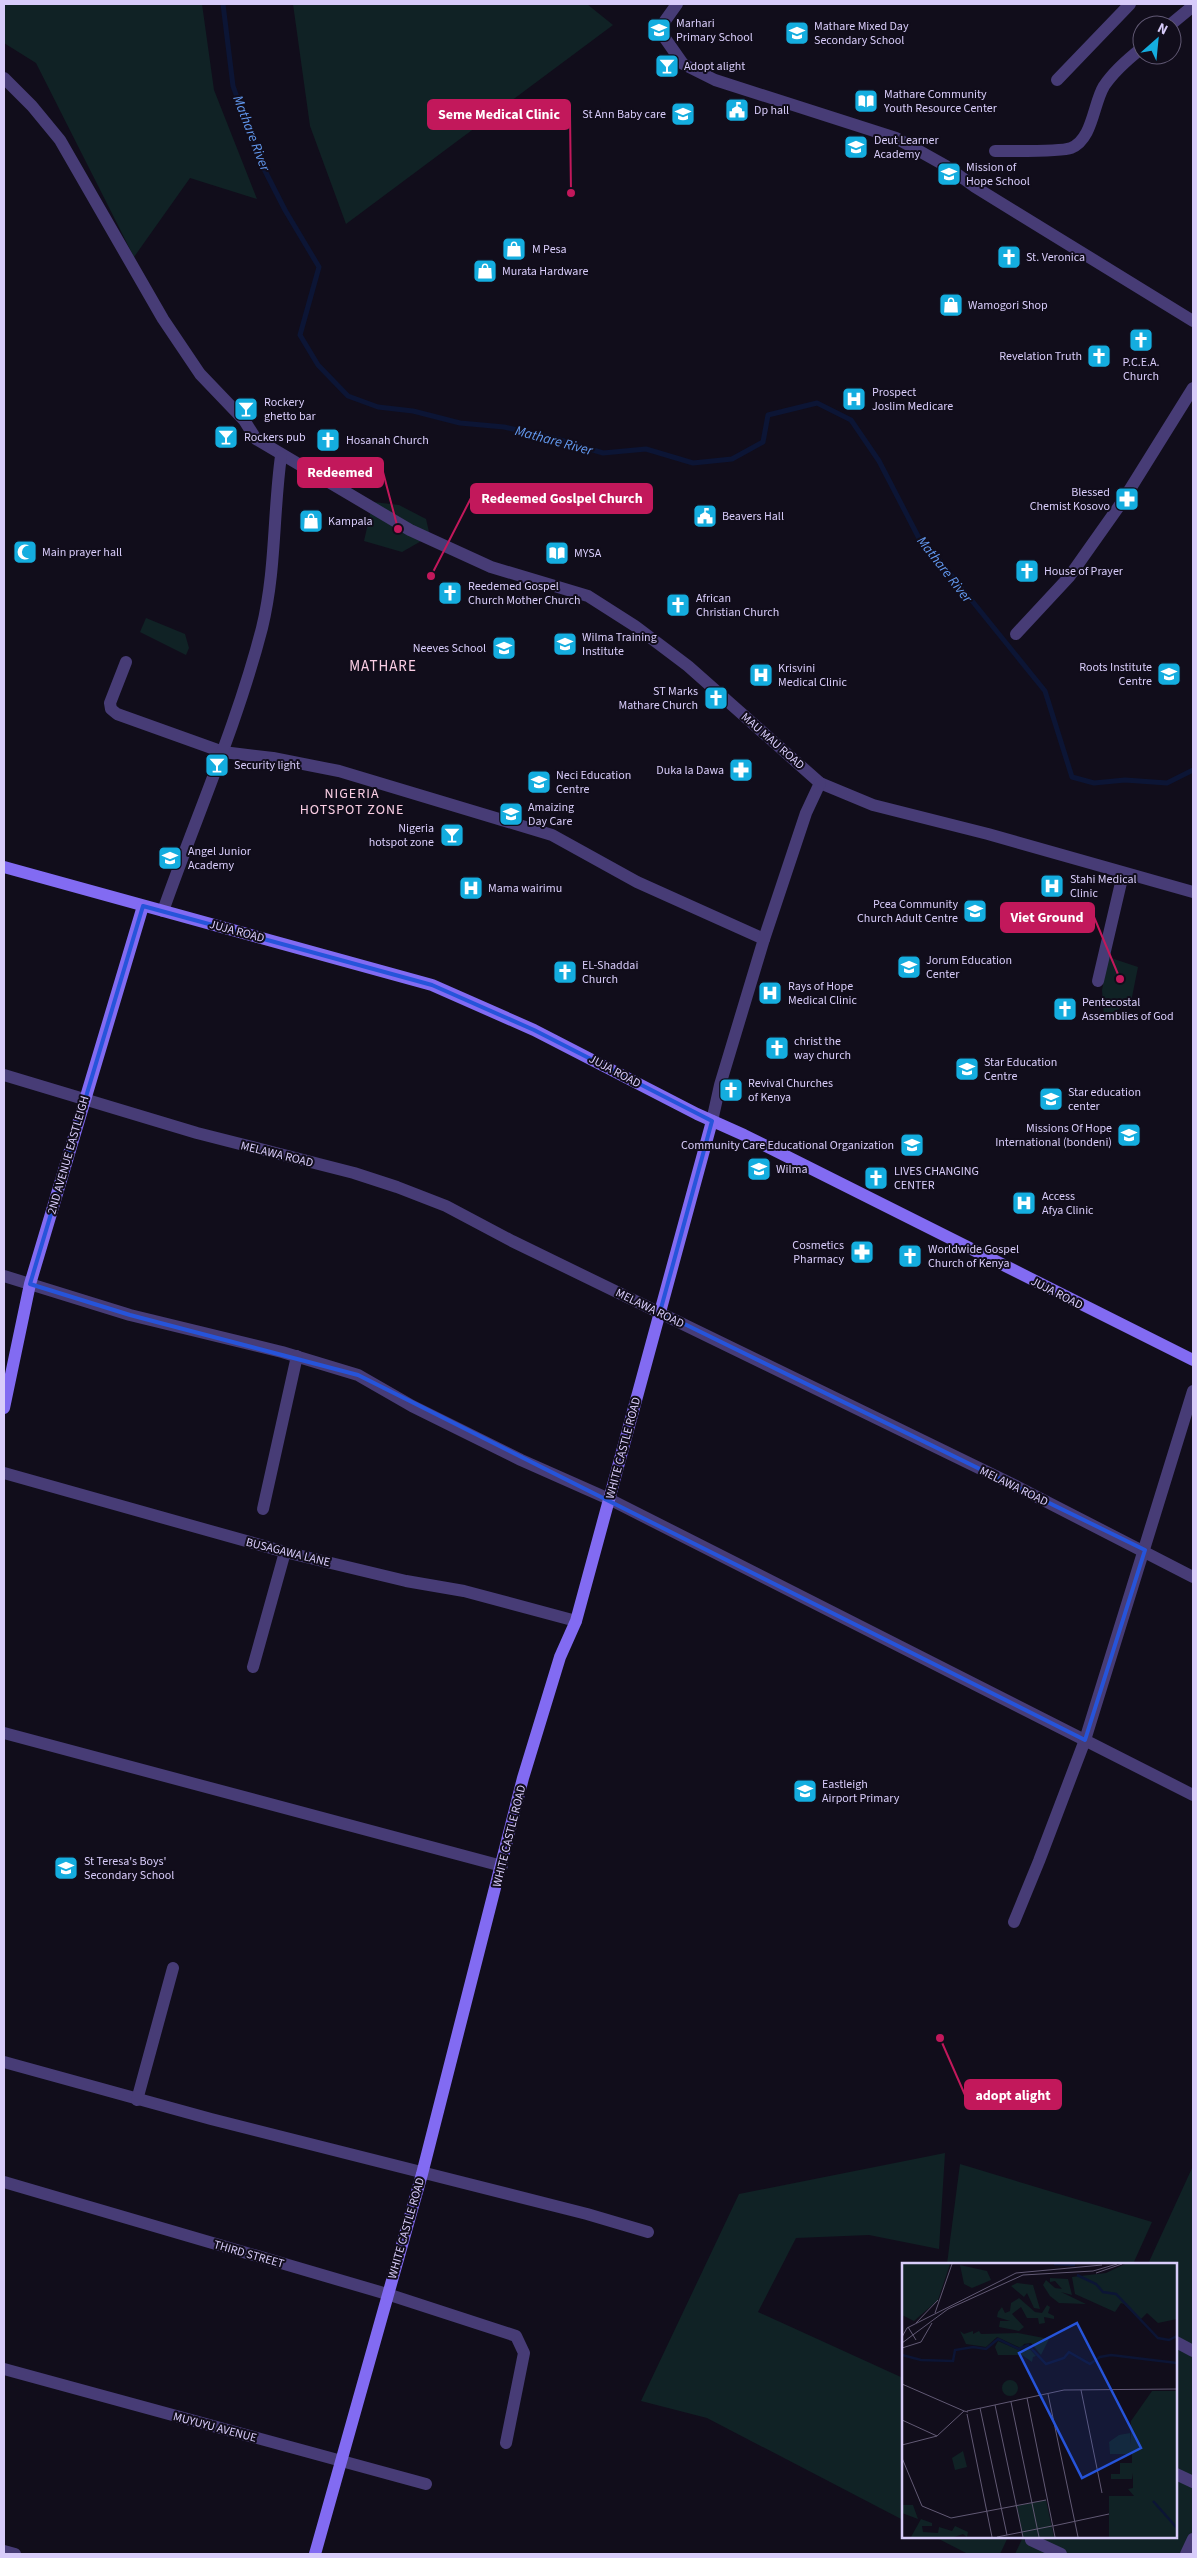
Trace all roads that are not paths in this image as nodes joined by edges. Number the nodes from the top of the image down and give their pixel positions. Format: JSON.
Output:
{"nodes":[{"id":1,"x":677,"y":4,"type":"edge"},
{"id":2,"x":1130,"y":4,"type":"edge"},
{"id":3,"x":1193,"y":6,"type":"edge"},
{"id":4,"x":1182,"y":15,"type":"edge"},
{"id":5,"x":1132,"y":57,"type":"edge"},
{"id":6,"x":4,"y":78,"type":"edge"},
{"id":7,"x":1058,"y":80,"type":"dead end"},
{"id":8,"x":995,"y":151,"type":"dead end"},
{"id":9,"x":1193,"y":321,"type":"edge"},
{"id":10,"x":1193,"y":388,"type":"edge"},
{"id":11,"x":281,"y":456,"type":"junction"},
{"id":12,"x":1016,"y":634,"type":"dead end"},
{"id":13,"x":126,"y":662,"type":"dead end"},
{"id":14,"x":223,"y":752,"type":"junction"},
{"id":15,"x":820,"y":783,"type":"junction"},
{"id":16,"x":4,"y":867,"type":"edge"},
{"id":17,"x":1123,"y":874,"type":"junction"},
{"id":18,"x":1193,"y":892,"type":"edge"},
{"id":19,"x":143,"y":906,"type":"junction"},
{"id":20,"x":163,"y":911,"type":"junction"},
{"id":21,"x":764,"y":939,"type":"junction"},
{"id":22,"x":1098,"y":981,"type":"dead end"},
{"id":23,"x":4,"y":1075,"type":"edge"},
{"id":24,"x":84,"y":1099,"type":"junction"},
{"id":25,"x":712,"y":1122,"type":"junction"},
{"id":26,"x":4,"y":1276,"type":"edge"},
{"id":27,"x":30,"y":1284,"type":"junction"},
{"id":28,"x":660,"y":1312,"type":"junction"},
{"id":29,"x":297,"y":1356,"type":"junction"},
{"id":30,"x":1193,"y":1360,"type":"edge"},
{"id":31,"x":1193,"y":1391,"type":"edge"},
{"id":32,"x":4,"y":1408,"type":"edge"},
{"id":33,"x":4,"y":1472,"type":"edge"},
{"id":34,"x":609,"y":1499,"type":"junction"},
{"id":35,"x":263,"y":1509,"type":"dead end"},
{"id":36,"x":1145,"y":1550,"type":"junction"},
{"id":37,"x":285,"y":1552,"type":"junction"},
{"id":38,"x":1193,"y":1577,"type":"edge"},
{"id":39,"x":576,"y":1621,"type":"junction"},
{"id":40,"x":253,"y":1667,"type":"dead end"},
{"id":41,"x":4,"y":1733,"type":"edge"},
{"id":42,"x":1085,"y":1740,"type":"junction"},
{"id":43,"x":1193,"y":1795,"type":"edge"},
{"id":44,"x":502,"y":1866,"type":"junction"},
{"id":45,"x":1014,"y":1922,"type":"dead end"},
{"id":46,"x":173,"y":1968,"type":"dead end"},
{"id":47,"x":4,"y":2062,"type":"edge"},
{"id":48,"x":137,"y":2100,"type":"junction"},
{"id":49,"x":422,"y":2174,"type":"junction"},
{"id":50,"x":4,"y":2182,"type":"edge"},
{"id":51,"x":648,"y":2232,"type":"dead end"},
{"id":52,"x":387,"y":2294,"type":"junction"},
{"id":53,"x":1177,"y":2343,"type":"edge"},
{"id":54,"x":1193,"y":2352,"type":"edge"},
{"id":55,"x":4,"y":2369,"type":"edge"},
{"id":56,"x":506,"y":2443,"type":"dead end"},
{"id":57,"x":340,"y":2461,"type":"junction"},
{"id":58,"x":1177,"y":2474,"type":"edge"},
{"id":59,"x":1193,"y":2482,"type":"edge"},
{"id":60,"x":426,"y":2484,"type":"dead end"},
{"id":61,"x":1193,"y":2539,"type":"edge"},
{"id":62,"x":1031,"y":2540,"type":"dead end"},
{"id":63,"x":4,"y":2551,"type":"edge"},
{"id":64,"x":15,"y":2554,"type":"edge"},
{"id":65,"x":315,"y":2554,"type":"edge"},
{"id":66,"x":1061,"y":2554,"type":"edge"},
{"id":67,"x":1186,"y":2554,"type":"edge"}],
"edges":[{"from":1,"to":9,"type":"street"},
{"from":2,"to":7,"type":"street"},
{"from":3,"to":4,"type":"street"},
{"from":5,"to":8,"type":"street"},
{"from":6,"to":11,"type":"street","name":"MAU MAU ROAD"},
{"from":10,"to":12,"type":"street"},
{"from":11,"to":14,"type":"street"},
{"from":11,"to":15,"type":"street","name":"MAU MAU ROAD"},
{"from":13,"to":14,"type":"street"},
{"from":14,"to":20,"type":"street"},
{"from":14,"to":21,"type":"street"},
{"from":15,"to":17,"type":"street","name":"MAU MAU ROAD"},
{"from":15,"to":21,"type":"street"},
{"from":16,"to":19,"type":"street","name":"JUJA ROAD"},
{"from":17,"to":18,"type":"street","name":"MAU MAU ROAD"},
{"from":17,"to":22,"type":"street"},
{"from":19,"to":20,"type":"street","name":"JUJA ROAD"},
{"from":19,"to":24,"type":"street","name":"2ND AVENUE EASTLEIGH"},
{"from":20,"to":25,"type":"street","name":"JUJA ROAD"},
{"from":21,"to":25,"type":"street"},
{"from":23,"to":24,"type":"street","name":"MELAWA ROAD"},
{"from":24,"to":27,"type":"street","name":"2ND AVENUE EASTLEIGH"},
{"from":24,"to":28,"type":"street","name":"MELAWA ROAD"},
{"from":25,"to":28,"type":"street","name":"WHITE CASTLE ROAD"},
{"from":25,"to":30,"type":"street","name":"JUJA ROAD"},
{"from":26,"to":27,"type":"street"},
{"from":27,"to":29,"type":"street"},
{"from":27,"to":32,"type":"street","name":"2ND AVENUE EASTLEIGH"},
{"from":28,"to":34,"type":"street","name":"WHITE CASTLE ROAD"},
{"from":28,"to":36,"type":"street","name":"MELAWA ROAD"},
{"from":29,"to":34,"type":"street"},
{"from":29,"to":35,"type":"street"},
{"from":31,"to":36,"type":"street"},
{"from":33,"to":37,"type":"street","name":"BUSAGAWA LANE"},
{"from":34,"to":39,"type":"street","name":"WHITE CASTLE ROAD"},
{"from":34,"to":42,"type":"street"},
{"from":36,"to":38,"type":"street","name":"MELAWA ROAD"},
{"from":36,"to":42,"type":"street"},
{"from":37,"to":39,"type":"street","name":"BUSAGAWA LANE"},
{"from":37,"to":40,"type":"street"},
{"from":39,"to":44,"type":"street","name":"WHITE CASTLE ROAD"},
{"from":41,"to":44,"type":"street"},
{"from":42,"to":43,"type":"street"},
{"from":42,"to":45,"type":"street"},
{"from":44,"to":49,"type":"street","name":"WHITE CASTLE ROAD"},
{"from":46,"to":48,"type":"street"},
{"from":47,"to":48,"type":"street"},
{"from":48,"to":49,"type":"street"},
{"from":49,"to":51,"type":"street"},
{"from":49,"to":52,"type":"street","name":"WHITE CASTLE ROAD"},
{"from":50,"to":52,"type":"street","name":"THIRD STREET"},
{"from":52,"to":56,"type":"street","name":"THIRD STREET"},
{"from":52,"to":57,"type":"street","name":"WHITE CASTLE ROAD"},
{"from":53,"to":54,"type":"street"},
{"from":55,"to":57,"type":"street","name":"MUYUYU AVENUE"},
{"from":57,"to":60,"type":"street","name":"MUYUYU AVENUE"},
{"from":57,"to":65,"type":"street","name":"WHITE CASTLE ROAD"},
{"from":58,"to":59,"type":"street"},
{"from":61,"to":67,"type":"street"},
{"from":62,"to":66,"type":"street"},
{"from":63,"to":64,"type":"street"}]}
